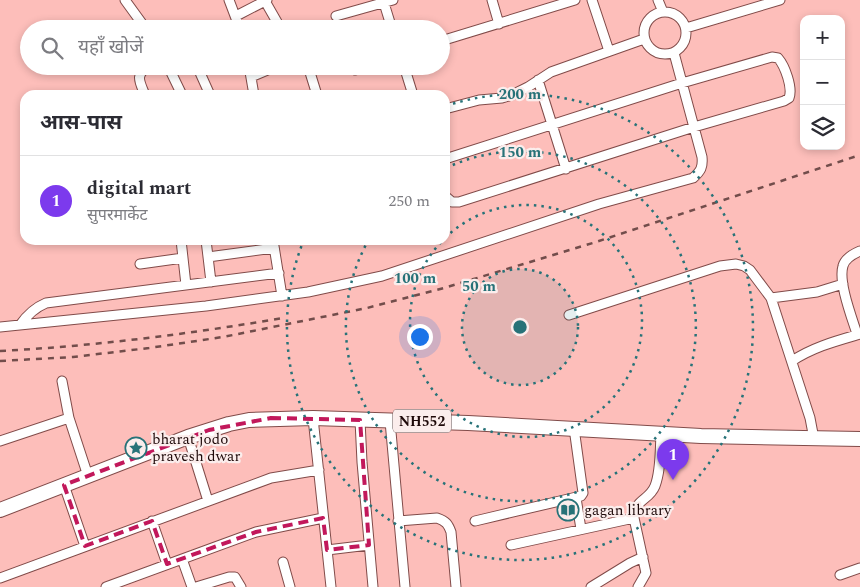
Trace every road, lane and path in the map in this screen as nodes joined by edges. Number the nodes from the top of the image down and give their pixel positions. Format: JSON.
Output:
{"nodes":[{"id":1,"x":125,"y":0,"type":"edge"},
{"id":2,"x":229,"y":0,"type":"edge"},
{"id":3,"x":492,"y":0,"type":"edge"},
{"id":4,"x":576,"y":0,"type":"edge"},
{"id":5,"x":592,"y":0,"type":"edge"},
{"id":6,"x":658,"y":0,"type":"edge"},
{"id":7,"x":780,"y":0,"type":"edge"},
{"id":8,"x":266,"y":1,"type":"edge"},
{"id":9,"x":389,"y":1,"type":"edge"},
{"id":10,"x":663,"y":12,"type":"junction"},
{"id":11,"x":236,"y":16,"type":"junction"},
{"id":12,"x":336,"y":16,"type":"dead end"},
{"id":13,"x":139,"y":20,"type":"edge"},
{"id":14,"x":237,"y":20,"type":"edge"},
{"id":15,"x":276,"y":20,"type":"edge"},
{"id":16,"x":391,"y":20,"type":"edge"},
{"id":17,"x":499,"y":24,"type":"junction"},
{"id":18,"x":686,"y":28,"type":"junction"},
{"id":19,"x":450,"y":38,"type":"edge"},
{"id":20,"x":644,"y":39,"type":"junction"},
{"id":21,"x":608,"y":51,"type":"junction"},
{"id":22,"x":674,"y":53,"type":"junction"},
{"id":23,"x":140,"y":75,"type":"edge"},
{"id":24,"x":172,"y":75,"type":"edge"},
{"id":25,"x":201,"y":75,"type":"edge"},
{"id":26,"x":256,"y":75,"type":"edge"},
{"id":27,"x":311,"y":75,"type":"edge"},
{"id":28,"x":407,"y":75,"type":"edge"},
{"id":29,"x":251,"y":77,"type":"joint"},
{"id":30,"x":538,"y":80,"type":"junction"},
{"id":31,"x":682,"y":83,"type":"junction"},
{"id":32,"x":143,"y":90,"type":"edge"},
{"id":33,"x":180,"y":90,"type":"edge"},
{"id":34,"x":208,"y":90,"type":"edge"},
{"id":35,"x":253,"y":90,"type":"edge"},
{"id":36,"x":315,"y":90,"type":"edge"},
{"id":37,"x":411,"y":90,"type":"edge"},
{"id":38,"x":450,"y":108,"type":"edge"},
{"id":39,"x":552,"y":125,"type":"junction"},
{"id":40,"x":694,"y":127,"type":"junction"},
{"id":41,"x":450,"y":157,"type":"edge"},
{"id":42,"x":566,"y":169,"type":"junction"},
{"id":43,"x":450,"y":200,"type":"edge"},
{"id":44,"x":182,"y":245,"type":"edge"},
{"id":45,"x":207,"y":245,"type":"edge"},
{"id":46,"x":269,"y":245,"type":"edge"},
{"id":47,"x":274,"y":245,"type":"edge"},
{"id":48,"x":860,"y":251,"type":"edge"},
{"id":49,"x":208,"y":257,"type":"junction"},
{"id":50,"x":183,"y":258,"type":"junction"},
{"id":51,"x":140,"y":264,"type":"dead end"},
{"id":52,"x":279,"y":273,"type":"junction"},
{"id":53,"x":211,"y":282,"type":"junction"},
{"id":54,"x":843,"y":284,"type":"junction"},
{"id":55,"x":186,"y":285,"type":"junction"},
{"id":56,"x":282,"y":296,"type":"junction"},
{"id":57,"x":771,"y":298,"type":"junction"},
{"id":58,"x":569,"y":315,"type":"dead end"},
{"id":59,"x":20,"y":325,"type":"junction"},
{"id":60,"x":0,"y":327,"type":"edge"},
{"id":61,"x":858,"y":334,"type":"edge"},
{"id":62,"x":792,"y":361,"type":"junction"},
{"id":63,"x":62,"y":381,"type":"dead end"},
{"id":64,"x":69,"y":418,"type":"junction"},
{"id":65,"x":313,"y":418,"type":"junction"},
{"id":66,"x":360,"y":420,"type":"junction"},
{"id":67,"x":390,"y":421,"type":"junction"},
{"id":68,"x":574,"y":428,"type":"junction"},
{"id":69,"x":661,"y":434,"type":"junction"},
{"id":70,"x":188,"y":438,"type":"junction"},
{"id":71,"x":814,"y":439,"type":"junction"},
{"id":72,"x":860,"y":439,"type":"edge"},
{"id":73,"x":0,"y":440,"type":"edge"},
{"id":74,"x":319,"y":470,"type":"junction"},
{"id":75,"x":88,"y":476,"type":"junction"},
{"id":76,"x":64,"y":485,"type":"junction"},
{"id":77,"x":576,"y":498,"type":"junction"},
{"id":78,"x":208,"y":501,"type":"junction"},
{"id":79,"x":0,"y":510,"type":"edge"},
{"id":80,"x":323,"y":518,"type":"junction"},
{"id":81,"x":634,"y":518,"type":"junction"},
{"id":82,"x":398,"y":521,"type":"junction"},
{"id":83,"x":475,"y":521,"type":"dead end"},
{"id":84,"x":152,"y":522,"type":"junction"},
{"id":85,"x":581,"y":529,"type":"junction"},
{"id":86,"x":369,"y":545,"type":"junction"},
{"id":87,"x":511,"y":545,"type":"dead end"},
{"id":88,"x":85,"y":546,"type":"junction"},
{"id":89,"x":327,"y":550,"type":"junction"},
{"id":90,"x":643,"y":557,"type":"junction"},
{"id":91,"x":182,"y":559,"type":"junction"},
{"id":92,"x":282,"y":562,"type":"dead end"},
{"id":93,"x":167,"y":564,"type":"junction"},
{"id":94,"x":860,"y":568,"type":"edge"},
{"id":95,"x":840,"y":575,"type":"dead end"},
{"id":96,"x":0,"y":578,"type":"edge"},
{"id":97,"x":106,"y":587,"type":"edge"},
{"id":98,"x":192,"y":587,"type":"edge"},
{"id":99,"x":196,"y":587,"type":"edge"},
{"id":100,"x":241,"y":587,"type":"edge"},
{"id":101,"x":290,"y":587,"type":"edge"},
{"id":102,"x":332,"y":587,"type":"edge"},
{"id":103,"x":373,"y":587,"type":"edge"},
{"id":104,"x":406,"y":587,"type":"edge"},
{"id":105,"x":456,"y":587,"type":"edge"},
{"id":106,"x":591,"y":587,"type":"edge"},
{"id":107,"x":638,"y":587,"type":"edge"}],
"edges":[{"from":1,"to":13,"type":"street"},
{"from":2,"to":11,"type":"street"},
{"from":3,"to":17,"type":"street"},
{"from":4,"to":17,"type":"street"},
{"from":5,"to":21,"type":"street"},
{"from":6,"to":10,"type":"street"},
{"from":7,"to":18,"type":"street"},
{"from":8,"to":11,"type":"street"},
{"from":8,"to":15,"type":"street"},
{"from":9,"to":12,"type":"street"},
{"from":9,"to":16,"type":"street"},
{"from":10,"to":18,"type":"street"},
{"from":10,"to":20,"type":"street"},
{"from":11,"to":14,"type":"street"},
{"from":17,"to":19,"type":"street"},
{"from":18,"to":22,"type":"street"},
{"from":20,"to":21,"type":"street"},
{"from":20,"to":22,"type":"street"},
{"from":21,"to":30,"type":"street"},
{"from":22,"to":31,"type":"street"},
{"from":23,"to":32,"type":"street"},
{"from":24,"to":33,"type":"street"},
{"from":25,"to":34,"type":"street"},
{"from":26,"to":29,"type":"street"},
{"from":27,"to":36,"type":"street"},
{"from":28,"to":37,"type":"street"},
{"from":29,"to":35,"type":"street"},
{"from":30,"to":38,"type":"street"},
{"from":30,"to":39,"type":"street"},
{"from":31,"to":39,"type":"street"},
{"from":31,"to":40,"type":"street"},
{"from":31,"to":40,"type":"street"},
{"from":39,"to":41,"type":"street"},
{"from":39,"to":42,"type":"street"},
{"from":40,"to":42,"type":"street"},
{"from":40,"to":56,"type":"street"},
{"from":42,"to":43,"type":"street"},
{"from":44,"to":50,"type":"street"},
{"from":45,"to":49,"type":"street"},
{"from":46,"to":49,"type":"street"},
{"from":47,"to":52,"type":"street"},
{"from":48,"to":54,"type":"street"},
{"from":49,"to":53,"type":"street"},
{"from":50,"to":51,"type":"street"},
{"from":50,"to":55,"type":"street"},
{"from":52,"to":53,"type":"street"},
{"from":52,"to":56,"type":"street"},
{"from":53,"to":55,"type":"street"},
{"from":54,"to":57,"type":"street"},
{"from":54,"to":61,"type":"street"},
{"from":55,"to":59,"type":"street"},
{"from":56,"to":59,"type":"street"},
{"from":57,"to":58,"type":"street"},
{"from":57,"to":62,"type":"street"},
{"from":59,"to":60,"type":"street"},
{"from":61,"to":62,"type":"street"},
{"from":62,"to":71,"type":"street"},
{"from":63,"to":64,"type":"street"},
{"from":64,"to":73,"type":"street"},
{"from":64,"to":75,"type":"street"},
{"from":65,"to":66,"type":"highway","number":"NH552"},
{"from":65,"to":70,"type":"highway","number":"NH552"},
{"from":65,"to":74,"type":"street"},
{"from":66,"to":67,"type":"highway","number":"NH552"},
{"from":66,"to":86,"type":"street"},
{"from":67,"to":68,"type":"highway","number":"NH552"},
{"from":67,"to":82,"type":"street"},
{"from":68,"to":69,"type":"highway","number":"NH552"},
{"from":68,"to":77,"type":"street"},
{"from":69,"to":71,"type":"highway","number":"NH552"},
{"from":69,"to":81,"type":"street"},
{"from":70,"to":75,"type":"highway","number":"NH552"},
{"from":70,"to":78,"type":"street"},
{"from":71,"to":72,"type":"highway","number":"NH552"},
{"from":74,"to":78,"type":"street"},
{"from":74,"to":80,"type":"street"},
{"from":75,"to":76,"type":"highway","number":"NH552"},
{"from":76,"to":79,"type":"highway","number":"NH552"},
{"from":76,"to":88,"type":"street"},
{"from":77,"to":83,"type":"street"},
{"from":77,"to":85,"type":"street"},
{"from":78,"to":84,"type":"street"},
{"from":80,"to":89,"type":"street"},
{"from":80,"to":91,"type":"street"},
{"from":81,"to":85,"type":"street"},
{"from":81,"to":90,"type":"street"},
{"from":82,"to":104,"type":"street"},
{"from":82,"to":105,"type":"street"},
{"from":84,"to":88,"type":"street"},
{"from":84,"to":93,"type":"street"},
{"from":85,"to":87,"type":"street"},
{"from":86,"to":89,"type":"street"},
{"from":86,"to":103,"type":"street"},
{"from":88,"to":96,"type":"street"},
{"from":89,"to":102,"type":"street"},
{"from":90,"to":106,"type":"street"},
{"from":90,"to":107,"type":"street"},
{"from":91,"to":93,"type":"street"},
{"from":91,"to":98,"type":"street"},
{"from":92,"to":101,"type":"street"},
{"from":93,"to":97,"type":"street"},
{"from":94,"to":95,"type":"street"},
{"from":99,"to":100,"type":"street"}]}
